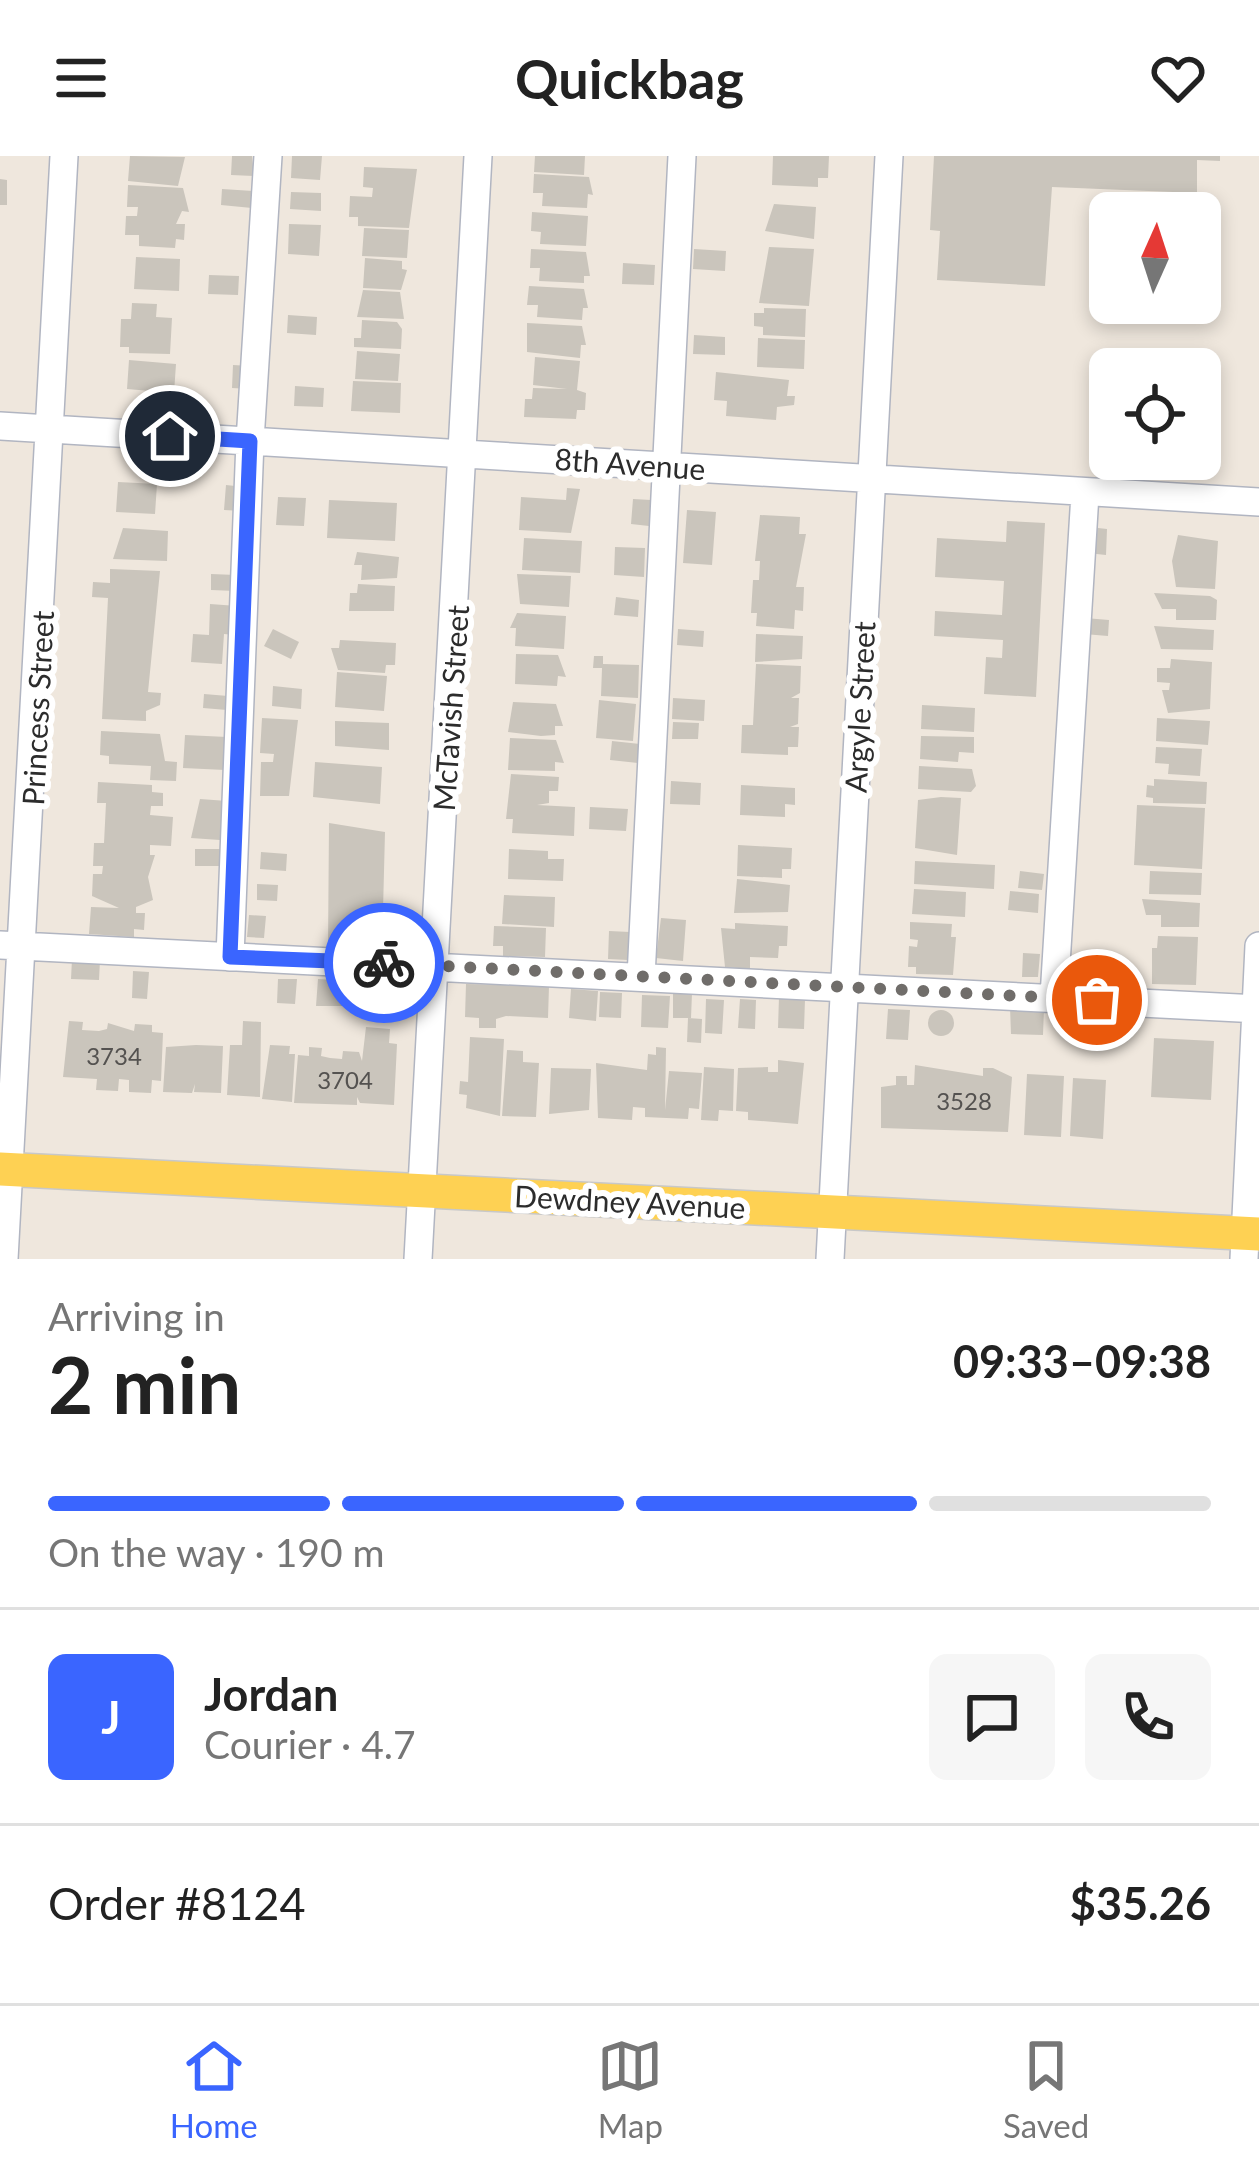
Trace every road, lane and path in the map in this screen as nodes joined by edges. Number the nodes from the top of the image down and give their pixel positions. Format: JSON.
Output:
{"nodes":[{"id":1,"x":64,"y":156,"type":"edge"},
{"id":2,"x":268,"y":156,"type":"edge"},
{"id":3,"x":478,"y":156,"type":"edge"},
{"id":4,"x":682,"y":156,"type":"edge"},
{"id":5,"x":889,"y":156,"type":"edge"},
{"id":6,"x":0,"y":426,"type":"edge"},
{"id":7,"x":50,"y":429,"type":"junction"},
{"id":8,"x":250,"y":441,"type":"junction"},
{"id":9,"x":466,"y":453,"type":"junction"},
{"id":10,"x":669,"y":466,"type":"junction"},
{"id":11,"x":872,"y":478,"type":"junction"},
{"id":12,"x":1084,"y":494,"type":"junction"},
{"id":13,"x":1259,"y":502,"type":"edge"},
{"id":14,"x":13,"y":946,"type":"edge"},
{"id":15,"x":1259,"y":946,"type":"edge"},
{"id":16,"x":230,"y":957,"type":"junction"},
{"id":17,"x":434,"y":965,"type":"junction"},
{"id":18,"x":641,"y":977,"type":"junction"},
{"id":19,"x":843,"y":989,"type":"junction"},
{"id":20,"x":1054,"y":998,"type":"junction"},
{"id":21,"x":1257,"y":1009,"type":"edge"},
{"id":22,"x":4,"y":1169,"type":"edge"},
{"id":23,"x":420,"y":1190,"type":"junction"},
{"id":24,"x":833,"y":1212,"type":"junction"},
{"id":25,"x":1249,"y":1242,"type":"edge"},
{"id":26,"x":4,"y":1259,"type":"edge"},
{"id":27,"x":418,"y":1259,"type":"edge"},
{"id":28,"x":830,"y":1259,"type":"edge"}],
"edges":[{"from":1,"to":7,"type":"street","name":"Princess Street"},
{"from":2,"to":8,"type":"street"},
{"from":3,"to":9,"type":"street","name":"McTavish Street"},
{"from":4,"to":10,"type":"street"},
{"from":5,"to":11,"type":"street","name":"Argyle Street"},
{"from":6,"to":7,"type":"street","name":"8th Avenue"},
{"from":7,"to":8,"type":"street","name":"8th Avenue"},
{"from":7,"to":14,"type":"street","name":"Princess Street"},
{"from":8,"to":9,"type":"street","name":"8th Avenue"},
{"from":8,"to":16,"type":"street"},
{"from":9,"to":10,"type":"street","name":"8th Avenue"},
{"from":9,"to":17,"type":"street","name":"McTavish Street"},
{"from":10,"to":11,"type":"street","name":"8th Avenue"},
{"from":10,"to":18,"type":"street"},
{"from":11,"to":12,"type":"street","name":"8th Avenue"},
{"from":11,"to":19,"type":"street","name":"Argyle Street"},
{"from":12,"to":13,"type":"street","name":"8th Avenue"},
{"from":12,"to":20,"type":"street"},
{"from":14,"to":16,"type":"street"},
{"from":14,"to":22,"type":"street","name":"Princess Street"},
{"from":15,"to":21,"type":"street"},
{"from":16,"to":17,"type":"street"},
{"from":17,"to":18,"type":"street"},
{"from":17,"to":23,"type":"street","name":"McTavish Street"},
{"from":18,"to":19,"type":"street"},
{"from":19,"to":20,"type":"street"},
{"from":19,"to":24,"type":"street","name":"Argyle Street"},
{"from":20,"to":21,"type":"street"},
{"from":21,"to":25,"type":"street"},
{"from":22,"to":23,"type":"main road","name":"Dewdney Avenue"},
{"from":22,"to":26,"type":"street","name":"Princess Street"},
{"from":23,"to":24,"type":"main road","name":"Dewdney Avenue"},
{"from":23,"to":27,"type":"street","name":"McTavish Street"},
{"from":24,"to":25,"type":"main road","name":"Dewdney Avenue"},
{"from":24,"to":28,"type":"street","name":"Argyle Street"}]}
